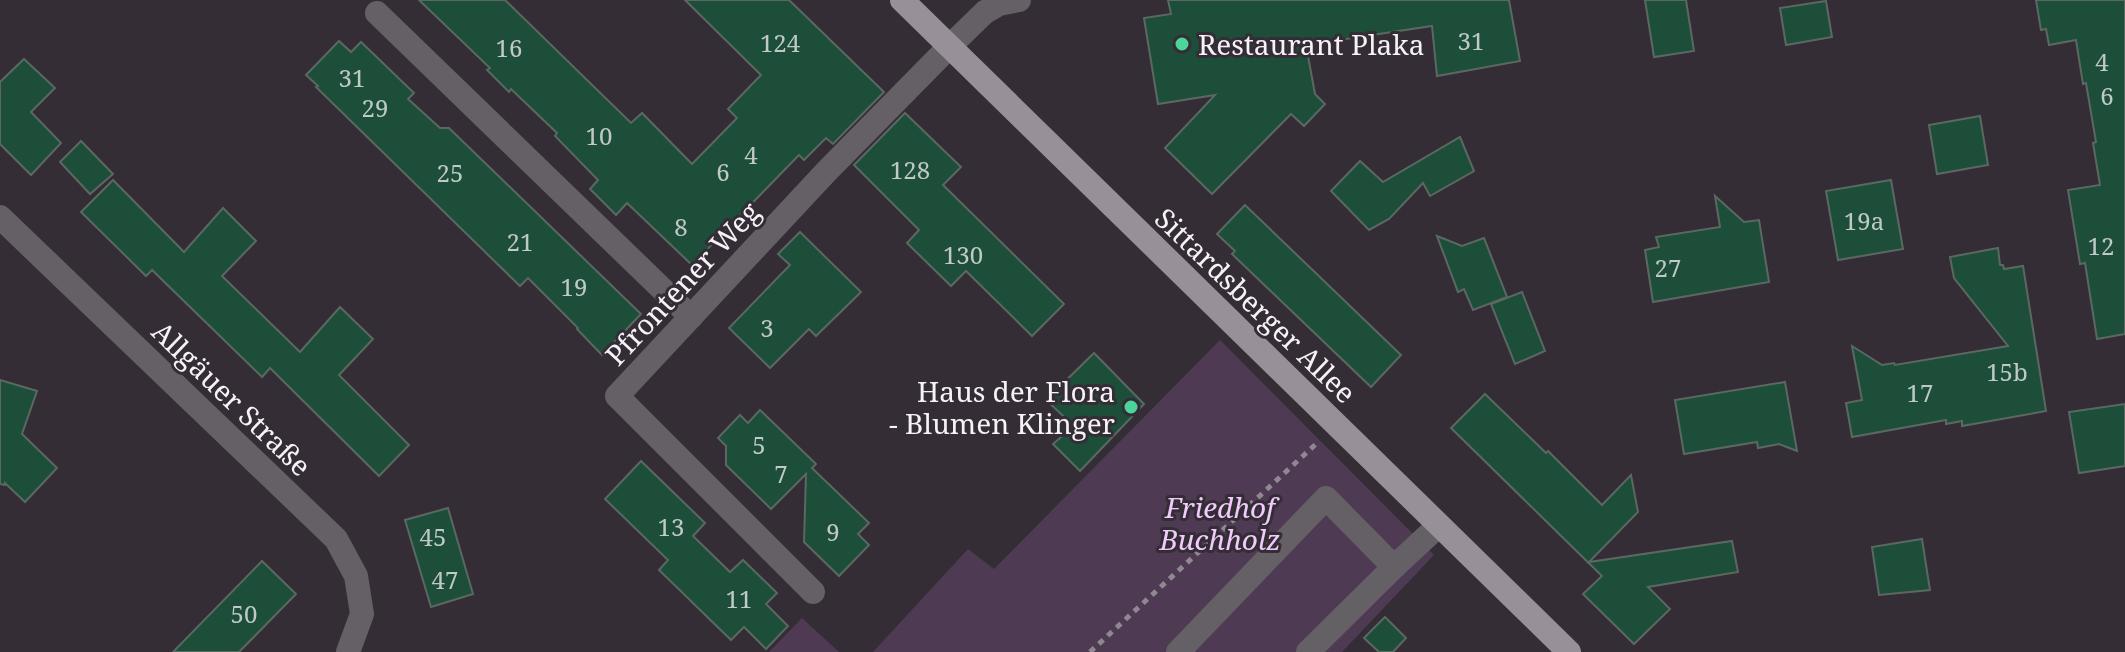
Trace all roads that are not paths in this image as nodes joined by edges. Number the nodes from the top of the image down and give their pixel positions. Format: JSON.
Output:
{"nodes":[{"id":1,"x":902,"y":0,"type":"edge"},
{"id":2,"x":1019,"y":0,"type":"edge"},
{"id":3,"x":377,"y":13,"type":"dead end"},
{"id":4,"x":950,"y":46,"type":"junction"},
{"id":5,"x":0,"y":217,"type":"edge"},
{"id":6,"x":691,"y":317,"type":"junction"},
{"id":7,"x":1438,"y":526,"type":"junction"},
{"id":8,"x":1394,"y":567,"type":"junction"},
{"id":9,"x":813,"y":592,"type":"dead end"},
{"id":10,"x":348,"y":652,"type":"edge"},
{"id":11,"x":1178,"y":652,"type":"edge"},
{"id":12,"x":1308,"y":652,"type":"edge"},
{"id":13,"x":1569,"y":652,"type":"edge"}],
"edges":[{"from":1,"to":4,"type":"main road","name":"Sittardsberger Allee"},
{"from":2,"to":4,"type":"street","name":"Pfrontener Weg"},
{"from":3,"to":6,"type":"street"},
{"from":4,"to":6,"type":"street","name":"Pfrontener Weg"},
{"from":4,"to":7,"type":"main road","name":"Sittardsberger Allee"},
{"from":5,"to":10,"type":"street","name":"Allgäuer Straße"},
{"from":6,"to":9,"type":"street","name":"Pfrontener Weg"},
{"from":7,"to":8,"type":"street"},
{"from":7,"to":13,"type":"main road","name":"Sittardsberger Allee"},
{"from":8,"to":11,"type":"street"},
{"from":8,"to":12,"type":"street"}]}
